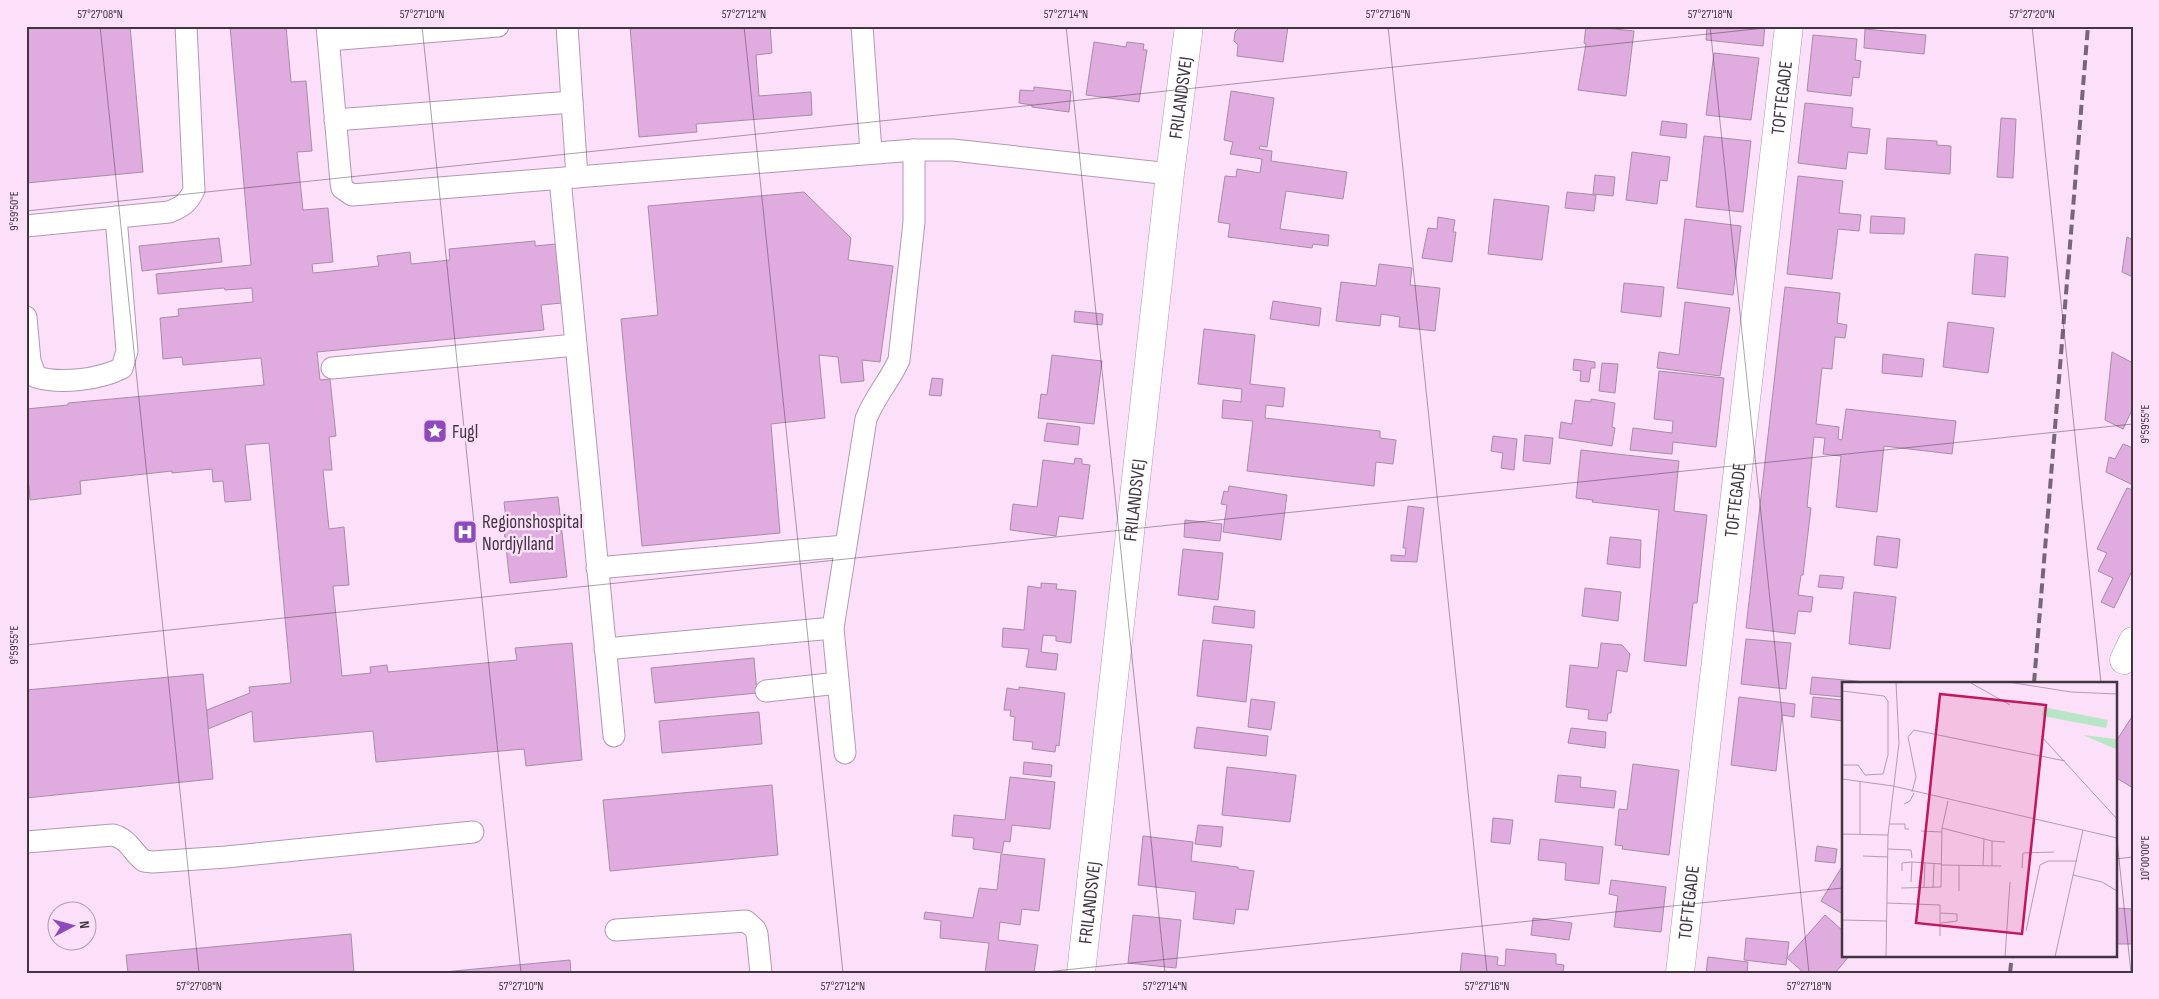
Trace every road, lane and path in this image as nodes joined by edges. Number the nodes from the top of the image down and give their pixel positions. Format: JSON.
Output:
{"nodes":[{"id":1,"x":186,"y":26,"type":"edge"},
{"id":2,"x":498,"y":26,"type":"edge"},
{"id":3,"x":567,"y":26,"type":"edge"},
{"id":4,"x":862,"y":26,"type":"edge"},
{"id":5,"x":1190,"y":26,"type":"edge"},
{"id":6,"x":1789,"y":26,"type":"edge"},
{"id":7,"x":424,"y":29,"type":"edge"},
{"id":8,"x":328,"y":33,"type":"edge"},
{"id":9,"x":572,"y":102,"type":"junction"},
{"id":10,"x":335,"y":120,"type":"junction"},
{"id":11,"x":914,"y":150,"type":"junction"},
{"id":12,"x":871,"y":152,"type":"junction"},
{"id":13,"x":1170,"y":174,"type":"junction"},
{"id":14,"x":568,"y":178,"type":"junction"},
{"id":15,"x":116,"y":217,"type":"junction"},
{"id":16,"x":26,"y":226,"type":"edge"},
{"id":17,"x":26,"y":317,"type":"edge"},
{"id":18,"x":575,"y":345,"type":"junction"},
{"id":19,"x":332,"y":368,"type":"dead end"},
{"id":20,"x":845,"y":546,"type":"junction"},
{"id":21,"x":597,"y":568,"type":"junction"},
{"id":22,"x":833,"y":628,"type":"junction"},
{"id":23,"x":605,"y":649,"type":"junction"},
{"id":24,"x":838,"y":683,"type":"junction"},
{"id":25,"x":766,"y":691,"type":"dead end"},
{"id":26,"x":614,"y":736,"type":"dead end"},
{"id":27,"x":845,"y":753,"type":"dead end"},
{"id":28,"x":473,"y":832,"type":"dead end"},
{"id":29,"x":26,"y":842,"type":"edge"},
{"id":30,"x":616,"y":930,"type":"dead end"},
{"id":31,"x":761,"y":973,"type":"edge"},
{"id":32,"x":1081,"y":973,"type":"edge"},
{"id":33,"x":1680,"y":973,"type":"edge"}],
"edges":[{"from":1,"to":15,"type":"lane"},
{"from":2,"to":7,"type":"lane"},
{"from":3,"to":9,"type":"lane"},
{"from":4,"to":12,"type":"lane"},
{"from":5,"to":13,"type":"street","name":"FRILANDSVEJ"},
{"from":6,"to":33,"type":"street","name":"TOFTEGADE"},
{"from":7,"to":8,"type":"lane"},
{"from":8,"to":10,"type":"lane"},
{"from":9,"to":10,"type":"lane"},
{"from":9,"to":14,"type":"lane"},
{"from":10,"to":14,"type":"lane"},
{"from":11,"to":12,"type":"lane"},
{"from":11,"to":13,"type":"lane"},
{"from":11,"to":20,"type":"lane"},
{"from":12,"to":14,"type":"lane"},
{"from":13,"to":32,"type":"street","name":"FRILANDSVEJ"},
{"from":14,"to":18,"type":"lane"},
{"from":15,"to":16,"type":"lane"},
{"from":15,"to":17,"type":"lane"},
{"from":18,"to":19,"type":"lane"},
{"from":18,"to":21,"type":"lane"},
{"from":20,"to":21,"type":"lane"},
{"from":20,"to":22,"type":"lane"},
{"from":21,"to":23,"type":"lane"},
{"from":22,"to":23,"type":"lane"},
{"from":22,"to":24,"type":"lane"},
{"from":23,"to":26,"type":"lane"},
{"from":24,"to":25,"type":"lane"},
{"from":24,"to":27,"type":"lane"},
{"from":28,"to":29,"type":"lane"},
{"from":30,"to":31,"type":"lane"}]}
